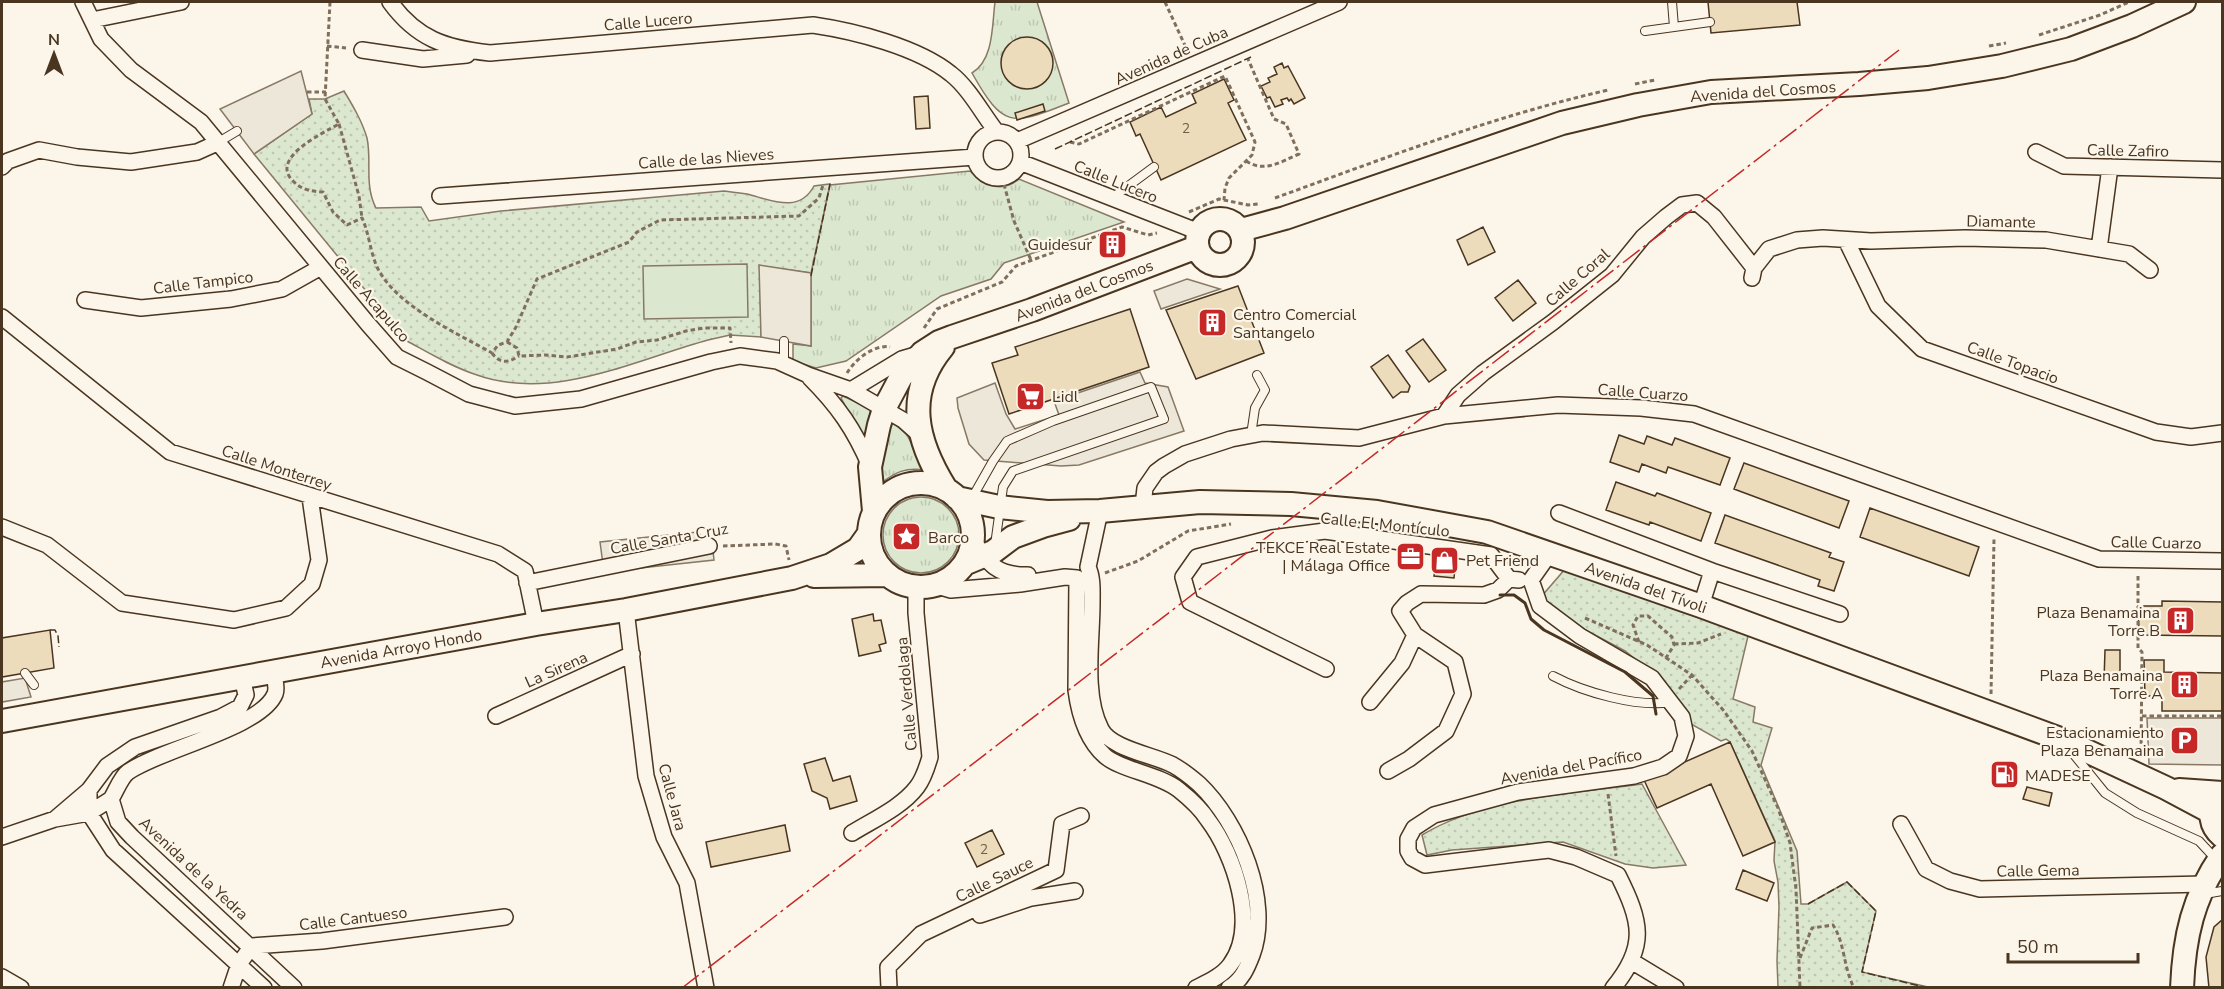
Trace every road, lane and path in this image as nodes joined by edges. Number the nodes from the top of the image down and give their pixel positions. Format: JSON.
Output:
{"nodes":[{"id":1,"x":83,"y":2,"type":"edge"},
{"id":2,"x":181,"y":2,"type":"edge"},
{"id":3,"x":330,"y":2,"type":"edge"},
{"id":4,"x":390,"y":2,"type":"edge"},
{"id":5,"x":1165,"y":2,"type":"edge"},
{"id":6,"x":1339,"y":2,"type":"edge"},
{"id":7,"x":1672,"y":2,"type":"edge"},
{"id":8,"x":2184,"y":2,"type":"edge"},
{"id":9,"x":92,"y":20,"type":"junction"},
{"id":10,"x":1710,"y":22,"type":"dead end"},
{"id":11,"x":1674,"y":27,"type":"junction"},
{"id":12,"x":1645,"y":32,"type":"dead end"},
{"id":13,"x":362,"y":50,"type":"dead end"},
{"id":14,"x":490,"y":52,"type":"junction"},
{"id":15,"x":1248,"y":59,"type":"dead end"},
{"id":16,"x":1193,"y":65,"type":"junction"},
{"id":17,"x":307,"y":92,"type":"dead end"},
{"id":18,"x":326,"y":92,"type":"junction"},
{"id":19,"x":339,"y":124,"type":"junction"},
{"id":20,"x":237,"y":131,"type":"dead end"},
{"id":21,"x":996,"y":131,"type":"junction"},
{"id":22,"x":1017,"y":141,"type":"junction"},
{"id":23,"x":1070,"y":142,"type":"dead end"},
{"id":24,"x":217,"y":143,"type":"junction"},
{"id":25,"x":2036,"y":152,"type":"dead end"},
{"id":26,"x":975,"y":157,"type":"junction"},
{"id":27,"x":1246,"y":161,"type":"junction"},
{"id":28,"x":1020,"y":162,"type":"junction"},
{"id":29,"x":2,"y":167,"type":"edge"},
{"id":30,"x":1154,"y":167,"type":"dead end"},
{"id":31,"x":2110,"y":167,"type":"junction"},
{"id":32,"x":823,"y":168,"type":"junction"},
{"id":33,"x":2223,"y":170,"type":"edge"},
{"id":34,"x":1002,"y":177,"type":"junction"},
{"id":35,"x":440,"y":196,"type":"dead end"},
{"id":36,"x":1110,"y":198,"type":"junction"},
{"id":37,"x":1224,"y":200,"type":"junction"},
{"id":38,"x":1262,"y":203,"type":"dead end"},
{"id":39,"x":362,"y":218,"type":"junction"},
{"id":40,"x":1165,"y":226,"type":"junction"},
{"id":41,"x":1241,"y":230,"type":"junction"},
{"id":42,"x":1198,"y":240,"type":"junction"},
{"id":43,"x":1846,"y":240,"type":"junction"},
{"id":44,"x":2099,"y":249,"type":"junction"},
{"id":45,"x":1031,"y":260,"type":"junction"},
{"id":46,"x":321,"y":267,"type":"junction"},
{"id":47,"x":2150,"y":270,"type":"dead end"},
{"id":48,"x":1753,"y":273,"type":"joint"},
{"id":49,"x":85,"y":300,"type":"dead end"},
{"id":50,"x":2,"y":317,"type":"edge"},
{"id":51,"x":971,"y":332,"type":"junction"},
{"id":52,"x":784,"y":341,"type":"dead end"},
{"id":53,"x":507,"y":342,"type":"junction"},
{"id":54,"x":920,"y":345,"type":"junction"},
{"id":55,"x":893,"y":347,"type":"dead end"},
{"id":56,"x":492,"y":353,"type":"junction"},
{"id":57,"x":519,"y":356,"type":"junction"},
{"id":58,"x":733,"y":357,"type":"junction"},
{"id":59,"x":784,"y":365,"type":"junction"},
{"id":60,"x":808,"y":375,"type":"junction"},
{"id":61,"x":1257,"y":375,"type":"dead end"},
{"id":62,"x":848,"y":382,"type":"junction"},
{"id":63,"x":884,"y":409,"type":"junction"},
{"id":64,"x":1444,"y":417,"type":"junction"},
{"id":65,"x":2223,"y":433,"type":"edge"},
{"id":66,"x":1251,"y":435,"type":"junction"},
{"id":67,"x":921,"y":436,"type":"junction"},
{"id":68,"x":870,"y":467,"type":"junction"},
{"id":69,"x":958,"y":496,"type":"junction"},
{"id":70,"x":310,"y":497,"type":"junction"},
{"id":71,"x":1143,"y":506,"type":"junction"},
{"id":72,"x":999,"y":507,"type":"junction"},
{"id":73,"x":874,"y":511,"type":"junction"},
{"id":74,"x":1100,"y":511,"type":"junction"},
{"id":75,"x":1559,"y":513,"type":"dead end"},
{"id":76,"x":1238,"y":524,"type":"dead end"},
{"id":77,"x":2,"y":527,"type":"edge"},
{"id":78,"x":1994,"y":531,"type":"dead end"},
{"id":79,"x":868,"y":536,"type":"junction"},
{"id":80,"x":709,"y":546,"type":"joint"},
{"id":81,"x":1550,"y":553,"type":"junction"},
{"id":82,"x":981,"y":556,"type":"junction"},
{"id":83,"x":2223,"y":561,"type":"edge"},
{"id":84,"x":1088,"y":567,"type":"junction"},
{"id":85,"x":1712,"y":571,"type":"junction"},
{"id":86,"x":2138,"y":573,"type":"dead end"},
{"id":87,"x":1103,"y":574,"type":"dead end"},
{"id":88,"x":887,"y":575,"type":"junction"},
{"id":89,"x":796,"y":577,"type":"junction"},
{"id":90,"x":1509,"y":579,"type":"junction"},
{"id":91,"x":1531,"y":580,"type":"junction"},
{"id":92,"x":527,"y":583,"type":"junction"},
{"id":93,"x":925,"y":586,"type":"junction"},
{"id":94,"x":1701,"y":606,"type":"junction"},
{"id":95,"x":626,"y":610,"type":"junction"},
{"id":96,"x":1840,"y":614,"type":"dead end"},
{"id":97,"x":1576,"y":615,"type":"dead end"},
{"id":98,"x":536,"y":624,"type":"junction"},
{"id":99,"x":1750,"y":624,"type":"junction"},
{"id":100,"x":1415,"y":635,"type":"junction"},
{"id":101,"x":1639,"y":642,"type":"junction"},
{"id":102,"x":1674,"y":644,"type":"junction"},
{"id":103,"x":632,"y":654,"type":"junction"},
{"id":104,"x":1666,"y":658,"type":"junction"},
{"id":105,"x":1326,"y":669,"type":"dead end"},
{"id":106,"x":273,"y":671,"type":"junction"},
{"id":107,"x":25,"y":673,"type":"dead end"},
{"id":108,"x":1553,"y":676,"type":"dead end"},
{"id":109,"x":242,"y":677,"type":"junction"},
{"id":110,"x":34,"y":685,"type":"dead end"},
{"id":111,"x":1370,"y":702,"type":"dead end"},
{"id":112,"x":1672,"y":702,"type":"junction"},
{"id":113,"x":1991,"y":714,"type":"junction"},
{"id":114,"x":496,"y":716,"type":"dead end"},
{"id":115,"x":2142,"y":716,"type":"junction"},
{"id":116,"x":2223,"y":716,"type":"edge"},
{"id":117,"x":2,"y":721,"type":"edge"},
{"id":118,"x":2062,"y":740,"type":"junction"},
{"id":119,"x":1388,"y":771,"type":"dead end"},
{"id":120,"x":2140,"y":776,"type":"junction"},
{"id":121,"x":1607,"y":780,"type":"junction"},
{"id":122,"x":89,"y":790,"type":"junction"},
{"id":123,"x":111,"y":799,"type":"junction"},
{"id":124,"x":89,"y":813,"type":"junction"},
{"id":125,"x":1081,"y":816,"type":"dead end"},
{"id":126,"x":55,"y":819,"type":"junction"},
{"id":127,"x":1901,"y":824,"type":"dead end"},
{"id":128,"x":852,"y":833,"type":"dead end"},
{"id":129,"x":2,"y":837,"type":"edge"},
{"id":130,"x":2215,"y":847,"type":"edge"},
{"id":131,"x":1618,"y":875,"type":"junction"},
{"id":132,"x":1075,"y":891,"type":"dead end"},
{"id":133,"x":505,"y":916,"type":"dead end"},
{"id":134,"x":921,"y":934,"type":"junction"},
{"id":135,"x":252,"y":946,"type":"junction"},
{"id":136,"x":1799,"y":961,"type":"junction"},
{"id":137,"x":1632,"y":962,"type":"junction"},
{"id":138,"x":239,"y":964,"type":"junction"},
{"id":139,"x":1222,"y":972,"type":"junction"},
{"id":140,"x":2,"y":977,"type":"edge"},
{"id":141,"x":702,"y":985,"type":"edge"},
{"id":142,"x":1235,"y":986,"type":"edge"},
{"id":143,"x":21,"y":987,"type":"edge"},
{"id":144,"x":231,"y":987,"type":"edge"},
{"id":145,"x":264,"y":987,"type":"edge"},
{"id":146,"x":294,"y":987,"type":"edge"},
{"id":147,"x":889,"y":987,"type":"edge"},
{"id":148,"x":1196,"y":987,"type":"edge"},
{"id":149,"x":1613,"y":987,"type":"edge"},
{"id":150,"x":1676,"y":987,"type":"edge"},
{"id":151,"x":1800,"y":987,"type":"edge"},
{"id":152,"x":1854,"y":987,"type":"edge"},
{"id":153,"x":2182,"y":987,"type":"edge"}],
"edges":[{"from":1,"to":9,"type":"street","name":"Calle Acapulco"},
{"from":2,"to":9,"type":"street"},
{"from":3,"to":18,"type":"path"},
{"from":4,"to":14,"type":"street","name":"Calle Lucero"},
{"from":5,"to":16,"type":"path"},
{"from":6,"to":16,"type":"street","name":"Avenida de Cuba"},
{"from":7,"to":11,"type":"lane"},
{"from":8,"to":41,"type":"main road","name":"Avenida del Cosmos"},
{"from":9,"to":24,"type":"street","name":"Calle Acapulco"},
{"from":10,"to":11,"type":"lane"},
{"from":11,"to":12,"type":"lane"},
{"from":13,"to":14,"type":"street"},
{"from":14,"to":21,"type":"street","name":"Calle Lucero"},
{"from":15,"to":27,"type":"path"},
{"from":16,"to":22,"type":"street","name":"Avenida de Cuba"},
{"from":17,"to":18,"type":"path"},
{"from":18,"to":19,"type":"path"},
{"from":19,"to":39,"type":"path"},
{"from":19,"to":39,"type":"path"},
{"from":20,"to":24,"type":"lane"},
{"from":21,"to":22,"type":"street"},
{"from":21,"to":26,"type":"street"},
{"from":22,"to":28,"type":"street"},
{"from":23,"to":27,"type":"path"},
{"from":24,"to":29,"type":"street"},
{"from":24,"to":46,"type":"street","name":"Calle Acapulco"},
{"from":25,"to":31,"type":"street","name":"Calle Zafiro"},
{"from":26,"to":32,"type":"street","name":"Calle de las Nieves"},
{"from":26,"to":34,"type":"street"},
{"from":27,"to":37,"type":"path"},
{"from":28,"to":34,"type":"street"},
{"from":28,"to":36,"type":"street","name":"Calle Lucero"},
{"from":30,"to":36,"type":"lane"},
{"from":31,"to":33,"type":"street","name":"Calle Zafiro"},
{"from":31,"to":44,"type":"street"},
{"from":32,"to":35,"type":"street","name":"Calle de las Nieves"},
{"from":32,"to":53,"type":"path"},
{"from":34,"to":45,"type":"path"},
{"from":36,"to":40,"type":"street","name":"Calle Lucero"},
{"from":37,"to":38,"type":"path"},
{"from":37,"to":40,"type":"path"},
{"from":39,"to":56,"type":"path"},
{"from":40,"to":42,"type":"street","name":"Calle Lucero"},
{"from":40,"to":45,"type":"path"},
{"from":41,"to":42,"type":"main road"},
{"from":41,"to":42,"type":"main road"},
{"from":42,"to":51,"type":"main road","name":"Avenida del Cosmos"},
{"from":43,"to":44,"type":"street","name":"Diamante"},
{"from":43,"to":48,"type":"street","name":"Diamante"},
{"from":43,"to":65,"type":"street","name":"Calle Topacio"},
{"from":44,"to":47,"type":"street","name":"Diamante"},
{"from":45,"to":54,"type":"path"},
{"from":46,"to":49,"type":"street","name":"Calle Tampico"},
{"from":46,"to":58,"type":"street","name":"Calle Acapulco"},
{"from":48,"to":64,"type":"street","name":"Calle Coral"},
{"from":50,"to":70,"type":"street","name":"Calle Monterrey"},
{"from":51,"to":54,"type":"main road"},
{"from":51,"to":67,"type":"main road"},
{"from":52,"to":59,"type":"lane"},
{"from":53,"to":56,"type":"path"},
{"from":53,"to":57,"type":"path"},
{"from":54,"to":62,"type":"street"},
{"from":54,"to":63,"type":"main road"},
{"from":55,"to":62,"type":"path"},
{"from":56,"to":57,"type":"path"},
{"from":57,"to":58,"type":"path"},
{"from":58,"to":59,"type":"street","name":"Calle Acapulco"},
{"from":59,"to":60,"type":"street","name":"Calle Acapulco"},
{"from":60,"to":62,"type":"street","name":"Calle Acapulco"},
{"from":60,"to":68,"type":"street"},
{"from":61,"to":66,"type":"lane"},
{"from":62,"to":63,"type":"street","name":"Calle Acapulco"},
{"from":63,"to":67,"type":"street","name":"Calle Acapulco"},
{"from":63,"to":68,"type":"main road"},
{"from":64,"to":66,"type":"street","name":"Calle Cuarzo"},
{"from":64,"to":83,"type":"street","name":"Calle Cuarzo"},
{"from":66,"to":71,"type":"street","name":"Calle Cuarzo"},
{"from":67,"to":69,"type":"main road"},
{"from":68,"to":73,"type":"main road"},
{"from":69,"to":72,"type":"main road","name":"Avenida del Tívoli"},
{"from":69,"to":72,"type":"lane"},
{"from":69,"to":73,"type":"main road"},
{"from":69,"to":82,"type":"main road"},
{"from":70,"to":77,"type":"street"},
{"from":70,"to":92,"type":"street","name":"Calle Monterrey"},
{"from":71,"to":74,"type":"main road","name":"Avenida del Tívoli"},
{"from":71,"to":81,"type":"main road","name":"Avenida del Tívoli"},
{"from":72,"to":74,"type":"main road","name":"Avenida del Tívoli"},
{"from":72,"to":82,"type":"lane"},
{"from":73,"to":79,"type":"main road"},
{"from":74,"to":82,"type":"main road","name":"Avenida del Tívoli"},
{"from":74,"to":84,"type":"street"},
{"from":75,"to":85,"type":"street"},
{"from":76,"to":87,"type":"path"},
{"from":78,"to":113,"type":"path"},
{"from":79,"to":88,"type":"main road"},
{"from":79,"to":89,"type":"main road","name":"Avenida Arroyo Hondo"},
{"from":80,"to":89,"type":"path","name":"Calle Santa Cruz"},
{"from":80,"to":92,"type":"street","name":"Calle Santa Cruz"},
{"from":81,"to":91,"type":"street"},
{"from":81,"to":94,"type":"main road","name":"Avenida del Tívoli"},
{"from":82,"to":84,"type":"street"},
{"from":82,"to":93,"type":"main road"},
{"from":84,"to":142,"type":"street"},
{"from":85,"to":94,"type":"street"},
{"from":85,"to":96,"type":"street"},
{"from":86,"to":115,"type":"path"},
{"from":88,"to":89,"type":"main road","name":"Avenida Arroyo Hondo"},
{"from":88,"to":93,"type":"main road"},
{"from":89,"to":95,"type":"main road","name":"Avenida Arroyo Hondo"},
{"from":90,"to":91,"type":"street"},
{"from":90,"to":100,"type":"street"},
{"from":90,"to":105,"type":"street","name":"Calle El Montículo"},
{"from":91,"to":112,"type":"street","name":"Avenida del Pacífico"},
{"from":92,"to":98,"type":"street","name":"Calle Monterrey"},
{"from":93,"to":128,"type":"street","name":"Calle Verdolaga"},
{"from":93,"to":139,"type":"street"},
{"from":94,"to":99,"type":"main road","name":"Avenida del Tívoli"},
{"from":95,"to":98,"type":"main road","name":"Avenida Arroyo Hondo"},
{"from":95,"to":103,"type":"street","name":"Calle Jara"},
{"from":97,"to":101,"type":"path"},
{"from":98,"to":106,"type":"main road","name":"Avenida Arroyo Hondo"},
{"from":99,"to":102,"type":"path"},
{"from":99,"to":113,"type":"main road","name":"Avenida del Tívoli"},
{"from":100,"to":111,"type":"street"},
{"from":100,"to":119,"type":"street"},
{"from":101,"to":102,"type":"path"},
{"from":101,"to":104,"type":"path"},
{"from":102,"to":104,"type":"path"},
{"from":103,"to":114,"type":"street","name":"La Sirena"},
{"from":103,"to":141,"type":"street","name":"Calle Jara"},
{"from":104,"to":136,"type":"path"},
{"from":106,"to":109,"type":"main road","name":"Avenida Arroyo Hondo"},
{"from":106,"to":123,"type":"street"},
{"from":107,"to":110,"type":"lane"},
{"from":108,"to":112,"type":"lane"},
{"from":109,"to":117,"type":"main road","name":"Avenida Arroyo Hondo"},
{"from":109,"to":122,"type":"street"},
{"from":112,"to":121,"type":"street","name":"Avenida del Pacífico"},
{"from":113,"to":118,"type":"main road","name":"Avenida del Tívoli"},
{"from":115,"to":116,"type":"path"},
{"from":115,"to":120,"type":"path"},
{"from":118,"to":120,"type":"main road","name":"Avenida del Tívoli"},
{"from":118,"to":130,"type":"lane"},
{"from":120,"to":130,"type":"main road","name":"Avenida del Tívoli"},
{"from":121,"to":131,"type":"path"},
{"from":121,"to":131,"type":"street","name":"Avenida del Pacífico"},
{"from":122,"to":124,"type":"street"},
{"from":122,"to":126,"type":"street"},
{"from":123,"to":124,"type":"street"},
{"from":123,"to":135,"type":"street","name":"Avenida de la Yedra"},
{"from":124,"to":126,"type":"street"},
{"from":124,"to":138,"type":"street"},
{"from":125,"to":134,"type":"street","name":"Calle Sauce"},
{"from":126,"to":129,"type":"street"},
{"from":127,"to":130,"type":"street","name":"Calle Gema"},
{"from":130,"to":153,"type":"main road"},
{"from":131,"to":137,"type":"street"},
{"from":132,"to":134,"type":"street","name":"Calle Sauce"},
{"from":133,"to":135,"type":"street","name":"Calle Cantueso"},
{"from":134,"to":147,"type":"street","name":"Calle Sauce"},
{"from":135,"to":138,"type":"street"},
{"from":135,"to":146,"type":"street","name":"Avenida de la Yedra"},
{"from":136,"to":151,"type":"path"},
{"from":136,"to":152,"type":"path"},
{"from":137,"to":149,"type":"street"},
{"from":137,"to":150,"type":"street"},
{"from":138,"to":144,"type":"street"},
{"from":138,"to":145,"type":"street"},
{"from":139,"to":142,"type":"street"},
{"from":139,"to":148,"type":"street"},
{"from":140,"to":143,"type":"street"}]}
